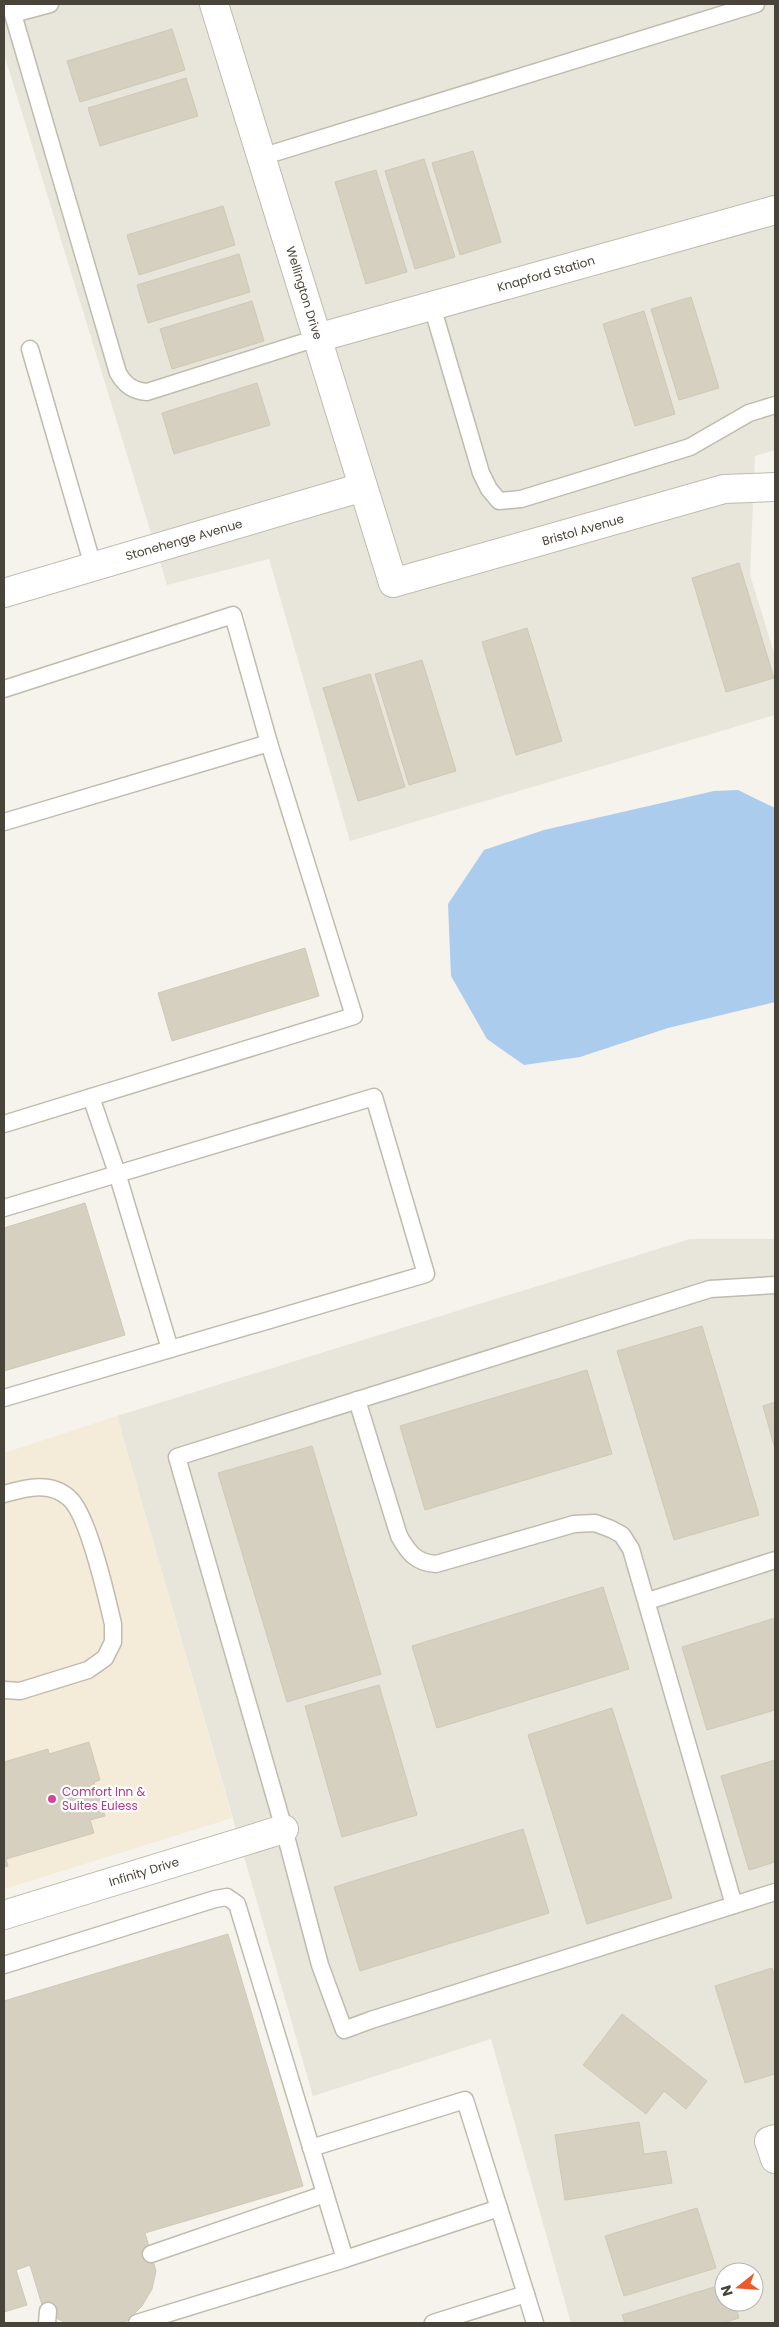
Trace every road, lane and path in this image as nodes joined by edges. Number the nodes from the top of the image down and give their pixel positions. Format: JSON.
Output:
{"nodes":[{"id":1,"x":50,"y":4,"type":"edge"},
{"id":2,"x":214,"y":4,"type":"edge"},
{"id":3,"x":756,"y":4,"type":"edge"},
{"id":4,"x":12,"y":9,"type":"edge"},
{"id":5,"x":261,"y":157,"type":"junction"},
{"id":6,"x":775,"y":210,"type":"edge"},
{"id":7,"x":432,"y":306,"type":"junction"},
{"id":8,"x":317,"y":338,"type":"junction"},
{"id":9,"x":30,"y":348,"type":"dead end"},
{"id":10,"x":775,"y":405,"type":"edge"},
{"id":11,"x":364,"y":487,"type":"junction"},
{"id":12,"x":775,"y":487,"type":"edge"},
{"id":13,"x":93,"y":566,"type":"junction"},
{"id":14,"x":393,"y":583,"type":"joint"},
{"id":15,"x":4,"y":593,"type":"edge"},
{"id":16,"x":4,"y":689,"type":"edge"},
{"id":17,"x":269,"y":742,"type":"junction"},
{"id":18,"x":4,"y":822,"type":"edge"},
{"id":19,"x":91,"y":1097,"type":"junction"},
{"id":20,"x":4,"y":1124,"type":"edge"},
{"id":21,"x":117,"y":1173,"type":"junction"},
{"id":22,"x":4,"y":1208,"type":"edge"},
{"id":23,"x":775,"y":1285,"type":"edge"},
{"id":24,"x":170,"y":1349,"type":"junction"},
{"id":25,"x":4,"y":1398,"type":"edge"},
{"id":26,"x":357,"y":1400,"type":"junction"},
{"id":27,"x":4,"y":1494,"type":"edge"},
{"id":28,"x":775,"y":1560,"type":"edge"},
{"id":29,"x":648,"y":1601,"type":"junction"},
{"id":30,"x":4,"y":1690,"type":"edge"},
{"id":31,"x":284,"y":1830,"type":"junction"},
{"id":32,"x":775,"y":1892,"type":"edge"},
{"id":33,"x":734,"y":1905,"type":"junction"},
{"id":34,"x":4,"y":1915,"type":"edge"},
{"id":35,"x":4,"y":1965,"type":"edge"},
{"id":36,"x":775,"y":2139,"type":"edge"},
{"id":37,"x":311,"y":2148,"type":"junction"},
{"id":38,"x":775,"y":2160,"type":"edge"},
{"id":39,"x":325,"y":2194,"type":"junction"},
{"id":40,"x":499,"y":2208,"type":"junction"},
{"id":41,"x":151,"y":2254,"type":"dead end"},
{"id":42,"x":345,"y":2258,"type":"junction"},
{"id":43,"x":526,"y":2294,"type":"junction"},
{"id":44,"x":137,"y":2323,"type":"edge"},
{"id":45,"x":433,"y":2323,"type":"edge"},
{"id":46,"x":535,"y":2323,"type":"edge"}],
"edges":[{"from":1,"to":4,"type":"lane"},
{"from":2,"to":5,"type":"street","name":"Wellington Drive"},
{"from":3,"to":5,"type":"lane"},
{"from":4,"to":8,"type":"lane"},
{"from":5,"to":8,"type":"street","name":"Wellington Drive"},
{"from":6,"to":7,"type":"street","name":"Knapford Station"},
{"from":7,"to":8,"type":"street","name":"Knapford Station"},
{"from":7,"to":10,"type":"lane"},
{"from":8,"to":11,"type":"street","name":"Wellington Drive"},
{"from":9,"to":13,"type":"lane"},
{"from":11,"to":13,"type":"street","name":"Stonehenge Avenue"},
{"from":11,"to":14,"type":"street","name":"Wellington Drive"},
{"from":12,"to":14,"type":"street","name":"Bristol Avenue"},
{"from":13,"to":15,"type":"street","name":"Stonehenge Avenue"},
{"from":16,"to":17,"type":"lane"},
{"from":17,"to":18,"type":"lane"},
{"from":17,"to":19,"type":"lane"},
{"from":19,"to":20,"type":"lane"},
{"from":19,"to":21,"type":"lane"},
{"from":21,"to":22,"type":"lane"},
{"from":21,"to":24,"type":"lane"},
{"from":21,"to":24,"type":"lane"},
{"from":23,"to":26,"type":"lane"},
{"from":24,"to":25,"type":"lane"},
{"from":26,"to":29,"type":"lane"},
{"from":26,"to":31,"type":"lane"},
{"from":27,"to":30,"type":"lane"},
{"from":28,"to":29,"type":"lane"},
{"from":29,"to":33,"type":"lane"},
{"from":31,"to":33,"type":"lane"},
{"from":31,"to":34,"type":"street","name":"Infinity Drive"},
{"from":32,"to":33,"type":"lane"},
{"from":35,"to":37,"type":"lane"},
{"from":36,"to":38,"type":"street"},
{"from":37,"to":39,"type":"lane"},
{"from":37,"to":40,"type":"lane"},
{"from":39,"to":41,"type":"lane"},
{"from":39,"to":42,"type":"lane"},
{"from":40,"to":42,"type":"lane"},
{"from":40,"to":43,"type":"lane"},
{"from":42,"to":44,"type":"lane"},
{"from":43,"to":45,"type":"lane"},
{"from":43,"to":46,"type":"lane"}]}
